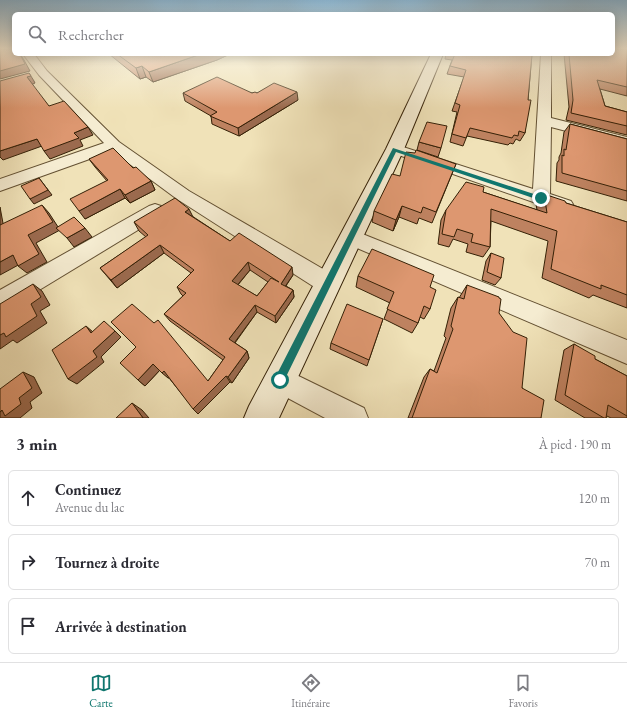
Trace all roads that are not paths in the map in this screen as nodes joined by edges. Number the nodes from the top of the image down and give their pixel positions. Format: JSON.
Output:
{"nodes":[{"id":1,"x":34,"y":69,"type":"edge"},
{"id":2,"x":431,"y":69,"type":"edge"},
{"id":3,"x":546,"y":69,"type":"edge"},
{"id":4,"x":544,"y":121,"type":"junction"},
{"id":5,"x":627,"y":142,"type":"edge"},
{"id":6,"x":114,"y":145,"type":"junction"},
{"id":7,"x":395,"y":149,"type":"junction"},
{"id":8,"x":0,"y":185,"type":"edge"},
{"id":9,"x":183,"y":195,"type":"junction"},
{"id":10,"x":541,"y":198,"type":"junction"},
{"id":11,"x":577,"y":210,"type":"edge"},
{"id":12,"x":350,"y":237,"type":"junction"},
{"id":13,"x":327,"y":283,"type":"junction"},
{"id":14,"x":0,"y":302,"type":"edge"},
{"id":15,"x":627,"y":352,"type":"edge"},
{"id":16,"x":280,"y":380,"type":"junction"},
{"id":17,"x":261,"y":418,"type":"edge"},
{"id":18,"x":354,"y":418,"type":"edge"}],
"edges":[{"from":1,"to":6,"type":"street"},
{"from":2,"to":7,"type":"main road"},
{"from":3,"to":4,"type":"street"},
{"from":4,"to":5,"type":"street"},
{"from":4,"to":10,"type":"street"},
{"from":6,"to":8,"type":"street"},
{"from":6,"to":9,"type":"street"},
{"from":7,"to":10,"type":"street"},
{"from":7,"to":12,"type":"main road"},
{"from":9,"to":13,"type":"street"},
{"from":9,"to":14,"type":"street"},
{"from":10,"to":11,"type":"street"},
{"from":12,"to":13,"type":"main road"},
{"from":12,"to":15,"type":"street"},
{"from":13,"to":16,"type":"main road"},
{"from":16,"to":17,"type":"main road"},
{"from":16,"to":18,"type":"street"}]}
